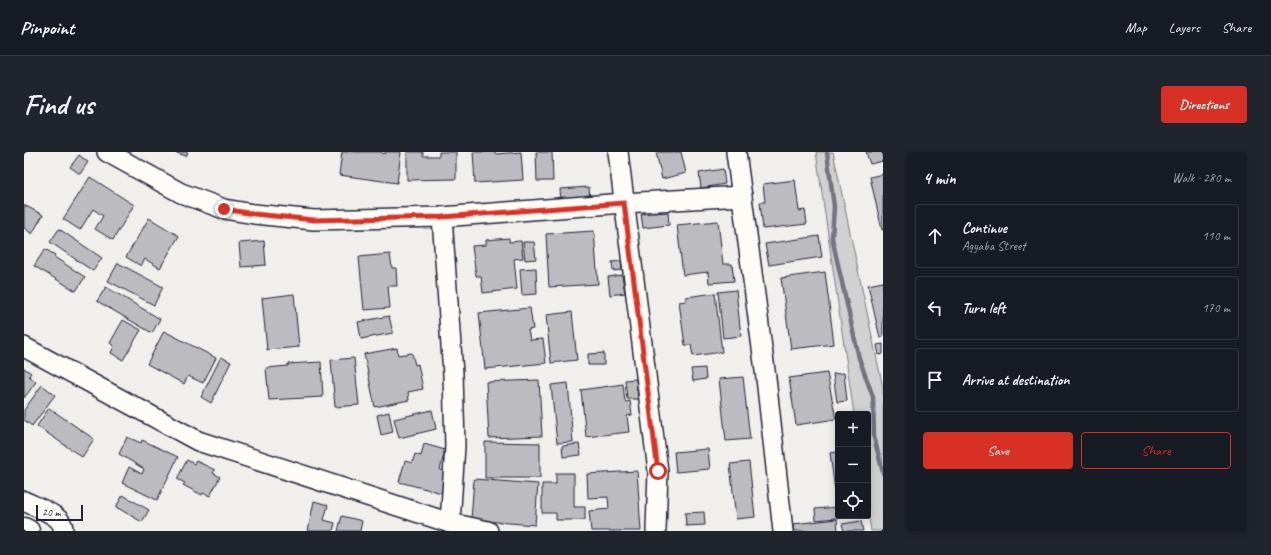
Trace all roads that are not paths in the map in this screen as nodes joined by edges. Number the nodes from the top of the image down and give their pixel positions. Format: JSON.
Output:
{"nodes":[{"id":1,"x":107,"y":152,"type":"edge"},
{"id":2,"x":618,"y":152,"type":"edge"},
{"id":3,"x":736,"y":152,"type":"edge"},
{"id":4,"x":742,"y":196,"type":"junction"},
{"id":5,"x":624,"y":203,"type":"junction"},
{"id":6,"x":442,"y":217,"type":"junction"},
{"id":7,"x":24,"y":347,"type":"edge"},
{"id":8,"x":24,"y":501,"type":"edge"},
{"id":9,"x":450,"y":523,"type":"junction"},
{"id":10,"x":24,"y":529,"type":"edge"},
{"id":11,"x":28,"y":531,"type":"edge"},
{"id":12,"x":63,"y":531,"type":"edge"},
{"id":13,"x":488,"y":531,"type":"edge"},
{"id":14,"x":656,"y":531,"type":"edge"},
{"id":15,"x":783,"y":531,"type":"edge"}],
"edges":[{"from":1,"to":6,"type":"street"},
{"from":2,"to":5,"type":"street"},
{"from":3,"to":4,"type":"street"},
{"from":4,"to":5,"type":"street"},
{"from":4,"to":15,"type":"street"},
{"from":5,"to":6,"type":"street"},
{"from":5,"to":14,"type":"street"},
{"from":6,"to":9,"type":"street"},
{"from":7,"to":9,"type":"street"},
{"from":8,"to":12,"type":"street"},
{"from":9,"to":13,"type":"street"},
{"from":10,"to":11,"type":"highway"}]}
